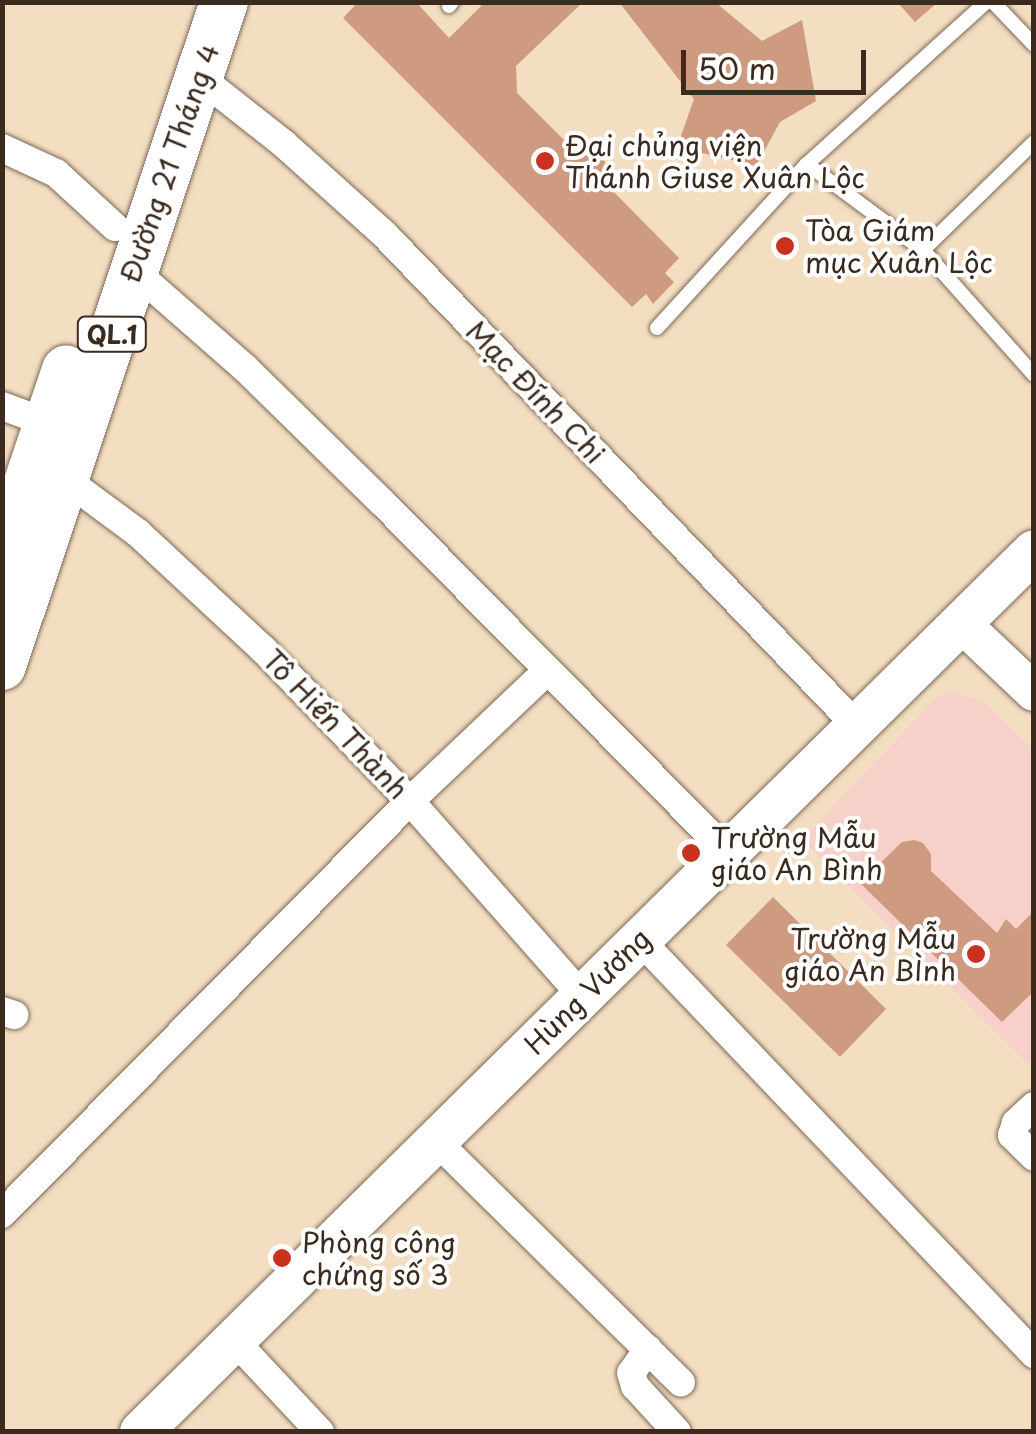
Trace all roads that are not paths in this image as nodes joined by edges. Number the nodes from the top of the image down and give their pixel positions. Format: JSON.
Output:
{"nodes":[{"id":1,"x":190,"y":2,"type":"edge"},
{"id":2,"x":224,"y":2,"type":"edge"},
{"id":3,"x":986,"y":2,"type":"edge"},
{"id":4,"x":993,"y":2,"type":"edge"},
{"id":5,"x":1034,"y":45,"type":"edge"},
{"id":6,"x":199,"y":77,"type":"junction"},
{"id":7,"x":1034,"y":142,"type":"edge"},
{"id":8,"x":2,"y":148,"type":"edge"},
{"id":9,"x":807,"y":164,"type":"junction"},
{"id":10,"x":115,"y":227,"type":"junction"},
{"id":11,"x":922,"y":250,"type":"junction"},
{"id":12,"x":132,"y":270,"type":"junction"},
{"id":13,"x":657,"y":328,"type":"dead end"},
{"id":14,"x":1034,"y":374,"type":"edge"},
{"id":15,"x":2,"y":406,"type":"edge"},
{"id":16,"x":48,"y":423,"type":"junction"},
{"id":17,"x":64,"y":479,"type":"junction"},
{"id":18,"x":1034,"y":551,"type":"edge"},
{"id":19,"x":2,"y":559,"type":"edge"},
{"id":20,"x":960,"y":623,"type":"junction"},
{"id":21,"x":2,"y":666,"type":"edge"},
{"id":22,"x":547,"y":670,"type":"junction"},
{"id":23,"x":1034,"y":692,"type":"edge"},
{"id":24,"x":857,"y":726,"type":"junction"},
{"id":25,"x":410,"y":801,"type":"junction"},
{"id":26,"x":728,"y":853,"type":"junction"},
{"id":27,"x":640,"y":940,"type":"junction"},
{"id":28,"x":582,"y":996,"type":"junction"},
{"id":29,"x":1034,"y":1106,"type":"edge"},
{"id":30,"x":436,"y":1141,"type":"junction"},
{"id":31,"x":1034,"y":1157,"type":"edge"},
{"id":32,"x":2,"y":1214,"type":"edge"},
{"id":33,"x":234,"y":1340,"type":"junction"},
{"id":34,"x":648,"y":1350,"type":"junction"},
{"id":35,"x":1034,"y":1354,"type":"edge"},
{"id":36,"x":681,"y":1382,"type":"dead end"},
{"id":37,"x":141,"y":1432,"type":"edge"},
{"id":38,"x":320,"y":1432,"type":"edge"},
{"id":39,"x":678,"y":1432,"type":"edge"}],
"edges":[{"from":1,"to":10,"type":"highway","name":"Đường 21 Tháng 4","number":"QL.1"},
{"from":2,"to":6,"type":"highway","name":"Đường 21 Tháng 4","number":"QL.1"},
{"from":3,"to":9,"type":"lane"},
{"from":4,"to":5,"type":"lane"},
{"from":6,"to":12,"type":"highway","name":"Đường 21 Tháng 4","number":"QL.1"},
{"from":6,"to":24,"type":"street","name":"Mạc Đĩnh Chi"},
{"from":7,"to":11,"type":"lane"},
{"from":8,"to":10,"type":"street"},
{"from":9,"to":11,"type":"lane"},
{"from":9,"to":13,"type":"lane"},
{"from":10,"to":16,"type":"highway","name":"Đường 21 Tháng 4","number":"QL.1"},
{"from":11,"to":14,"type":"lane"},
{"from":12,"to":17,"type":"highway","name":"Đường 21 Tháng 4","number":"QL.1"},
{"from":12,"to":22,"type":"street"},
{"from":15,"to":16,"type":"street"},
{"from":16,"to":19,"type":"highway","name":"Đường 21 Tháng 4","number":"QL.1"},
{"from":17,"to":21,"type":"highway","name":"Đường 21 Tháng 4","number":"QL.1"},
{"from":17,"to":25,"type":"street","name":"Tô Hiến Thành"},
{"from":18,"to":20,"type":"main road","name":"Hùng Vương"},
{"from":20,"to":23,"type":"street"},
{"from":20,"to":24,"type":"main road","name":"Hùng Vương"},
{"from":22,"to":25,"type":"street"},
{"from":22,"to":26,"type":"street"},
{"from":24,"to":26,"type":"main road","name":"Hùng Vương"},
{"from":25,"to":28,"type":"street","name":"Tô Hiến Thành"},
{"from":25,"to":32,"type":"street"},
{"from":26,"to":27,"type":"main road","name":"Hùng Vương"},
{"from":27,"to":28,"type":"main road","name":"Hùng Vương"},
{"from":27,"to":35,"type":"street"},
{"from":28,"to":30,"type":"main road","name":"Hùng Vương"},
{"from":29,"to":31,"type":"street"},
{"from":30,"to":33,"type":"main road","name":"Hùng Vương"},
{"from":30,"to":34,"type":"street"},
{"from":33,"to":37,"type":"main road","name":"Hùng Vương"},
{"from":33,"to":38,"type":"street"},
{"from":34,"to":36,"type":"street"},
{"from":34,"to":39,"type":"street"}]}
